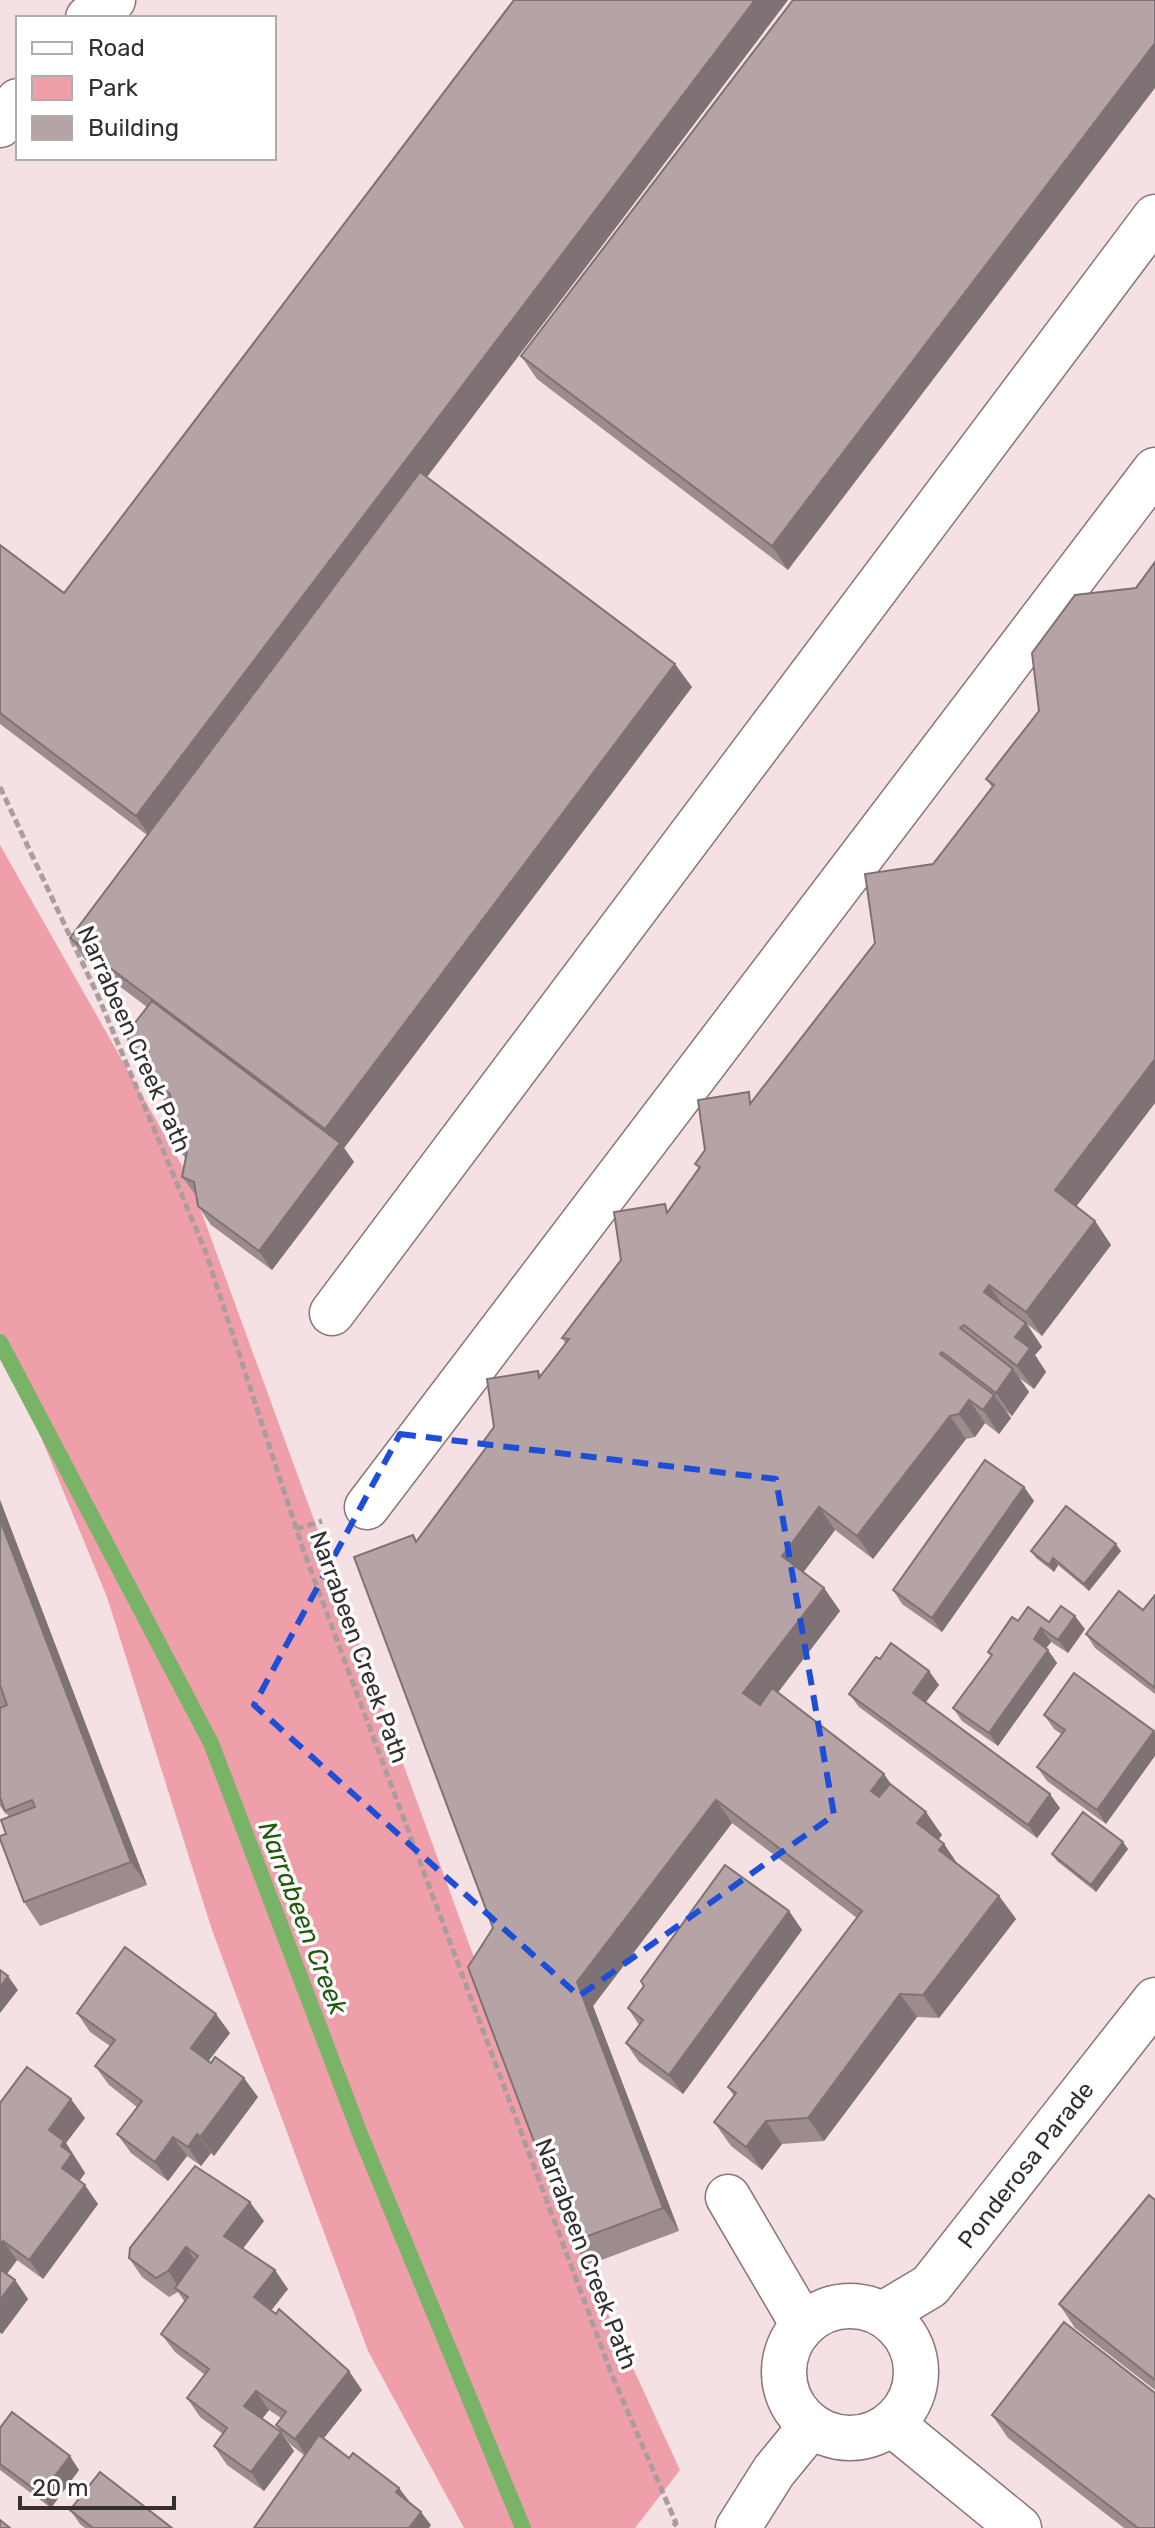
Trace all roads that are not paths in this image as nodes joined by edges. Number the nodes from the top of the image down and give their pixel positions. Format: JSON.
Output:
{"nodes":[{"id":1,"x":113,"y":0,"type":"edge"},
{"id":2,"x":91,"y":16,"type":"edge"},
{"id":3,"x":16,"y":104,"type":"edge"},
{"id":4,"x":0,"y":125,"type":"edge"},
{"id":5,"x":1155,"y":217,"type":"edge"},
{"id":6,"x":1155,"y":470,"type":"edge"},
{"id":7,"x":332,"y":1313,"type":"dead end"},
{"id":8,"x":367,"y":1507,"type":"dead end"},
{"id":9,"x":1155,"y":2000,"type":"edge"},
{"id":10,"x":728,"y":2197,"type":"dead end"},
{"id":11,"x":883,"y":2314,"type":"junction"},
{"id":12,"x":803,"y":2325,"type":"junction"},
{"id":13,"x":892,"y":2424,"type":"junction"},
{"id":14,"x":811,"y":2426,"type":"junction"},
{"id":15,"x":738,"y":2528,"type":"edge"},
{"id":16,"x":1019,"y":2528,"type":"edge"}],
"edges":[{"from":1,"to":2,"type":"street"},
{"from":3,"to":4,"type":"street"},
{"from":5,"to":7,"type":"street"},
{"from":6,"to":8,"type":"street"},
{"from":9,"to":11,"type":"street","name":"Ponderosa Parade"},
{"from":10,"to":12,"type":"street"},
{"from":11,"to":12,"type":"street"},
{"from":11,"to":13,"type":"street"},
{"from":12,"to":14,"type":"street"},
{"from":13,"to":14,"type":"street"},
{"from":13,"to":16,"type":"street"},
{"from":14,"to":15,"type":"street"}]}
